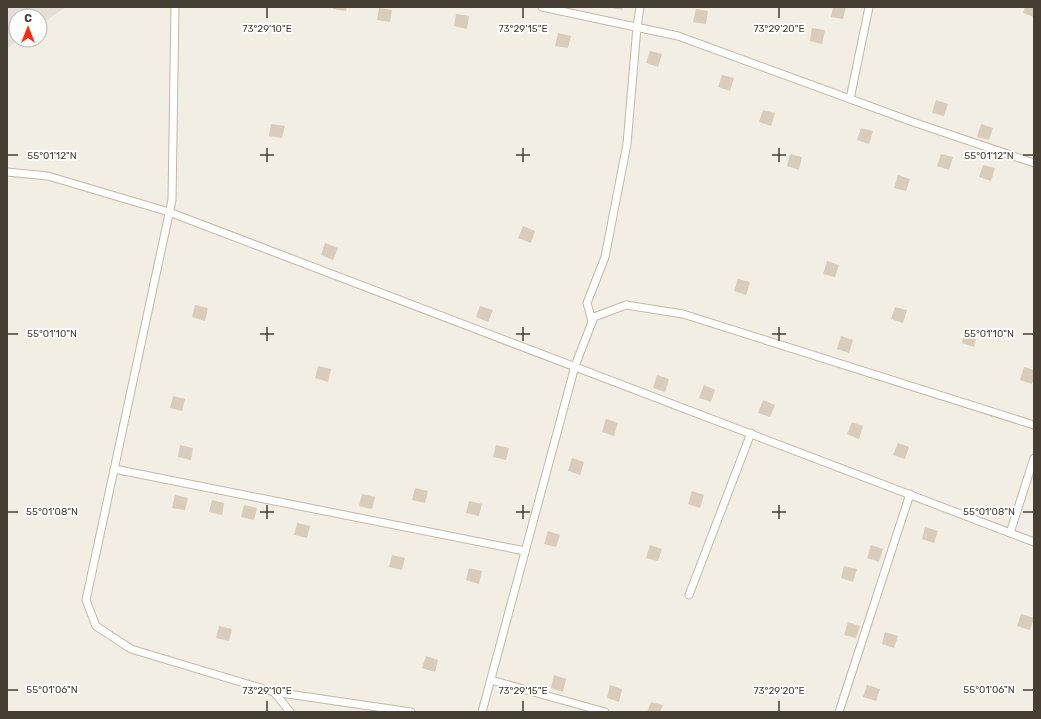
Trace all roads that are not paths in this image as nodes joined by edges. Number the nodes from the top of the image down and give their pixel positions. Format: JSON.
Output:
{"nodes":[{"id":1,"x":175,"y":7,"type":"edge"},
{"id":2,"x":542,"y":7,"type":"edge"},
{"id":3,"x":640,"y":7,"type":"edge"},
{"id":4,"x":869,"y":7,"type":"edge"},
{"id":5,"x":637,"y":27,"type":"junction"},
{"id":6,"x":850,"y":99,"type":"junction"},
{"id":7,"x":1034,"y":162,"type":"edge"},
{"id":8,"x":7,"y":172,"type":"edge"},
{"id":9,"x":169,"y":212,"type":"junction"},
{"id":10,"x":592,"y":321,"type":"junction"},
{"id":11,"x":575,"y":366,"type":"junction"},
{"id":12,"x":1034,"y":425,"type":"edge"},
{"id":13,"x":751,"y":433,"type":"junction"},
{"id":14,"x":1034,"y":458,"type":"edge"},
{"id":15,"x":114,"y":469,"type":"junction"},
{"id":16,"x":910,"y":494,"type":"junction"},
{"id":17,"x":1010,"y":532,"type":"junction"},
{"id":18,"x":1034,"y":542,"type":"edge"},
{"id":19,"x":525,"y":552,"type":"junction"},
{"id":20,"x":688,"y":595,"type":"dead end"},
{"id":21,"x":491,"y":680,"type":"junction"},
{"id":22,"x":274,"y":692,"type":"junction"},
{"id":23,"x":290,"y":712,"type":"edge"},
{"id":24,"x":411,"y":712,"type":"edge"},
{"id":25,"x":482,"y":712,"type":"edge"},
{"id":26,"x":605,"y":712,"type":"edge"},
{"id":27,"x":839,"y":712,"type":"edge"}],
"edges":[{"from":1,"to":9,"type":"lane"},
{"from":2,"to":5,"type":"lane"},
{"from":3,"to":5,"type":"lane"},
{"from":4,"to":6,"type":"lane"},
{"from":5,"to":6,"type":"lane"},
{"from":5,"to":10,"type":"lane"},
{"from":6,"to":7,"type":"lane"},
{"from":8,"to":9,"type":"lane"},
{"from":9,"to":11,"type":"lane"},
{"from":9,"to":15,"type":"lane"},
{"from":10,"to":11,"type":"lane"},
{"from":10,"to":12,"type":"lane"},
{"from":11,"to":13,"type":"lane"},
{"from":11,"to":19,"type":"lane"},
{"from":13,"to":16,"type":"lane"},
{"from":13,"to":20,"type":"lane"},
{"from":14,"to":17,"type":"lane"},
{"from":15,"to":19,"type":"lane"},
{"from":15,"to":22,"type":"lane"},
{"from":16,"to":17,"type":"lane"},
{"from":16,"to":27,"type":"lane"},
{"from":17,"to":18,"type":"lane"},
{"from":19,"to":21,"type":"lane"},
{"from":21,"to":25,"type":"lane"},
{"from":21,"to":26,"type":"lane"},
{"from":22,"to":23,"type":"lane"},
{"from":22,"to":24,"type":"lane"}]}
